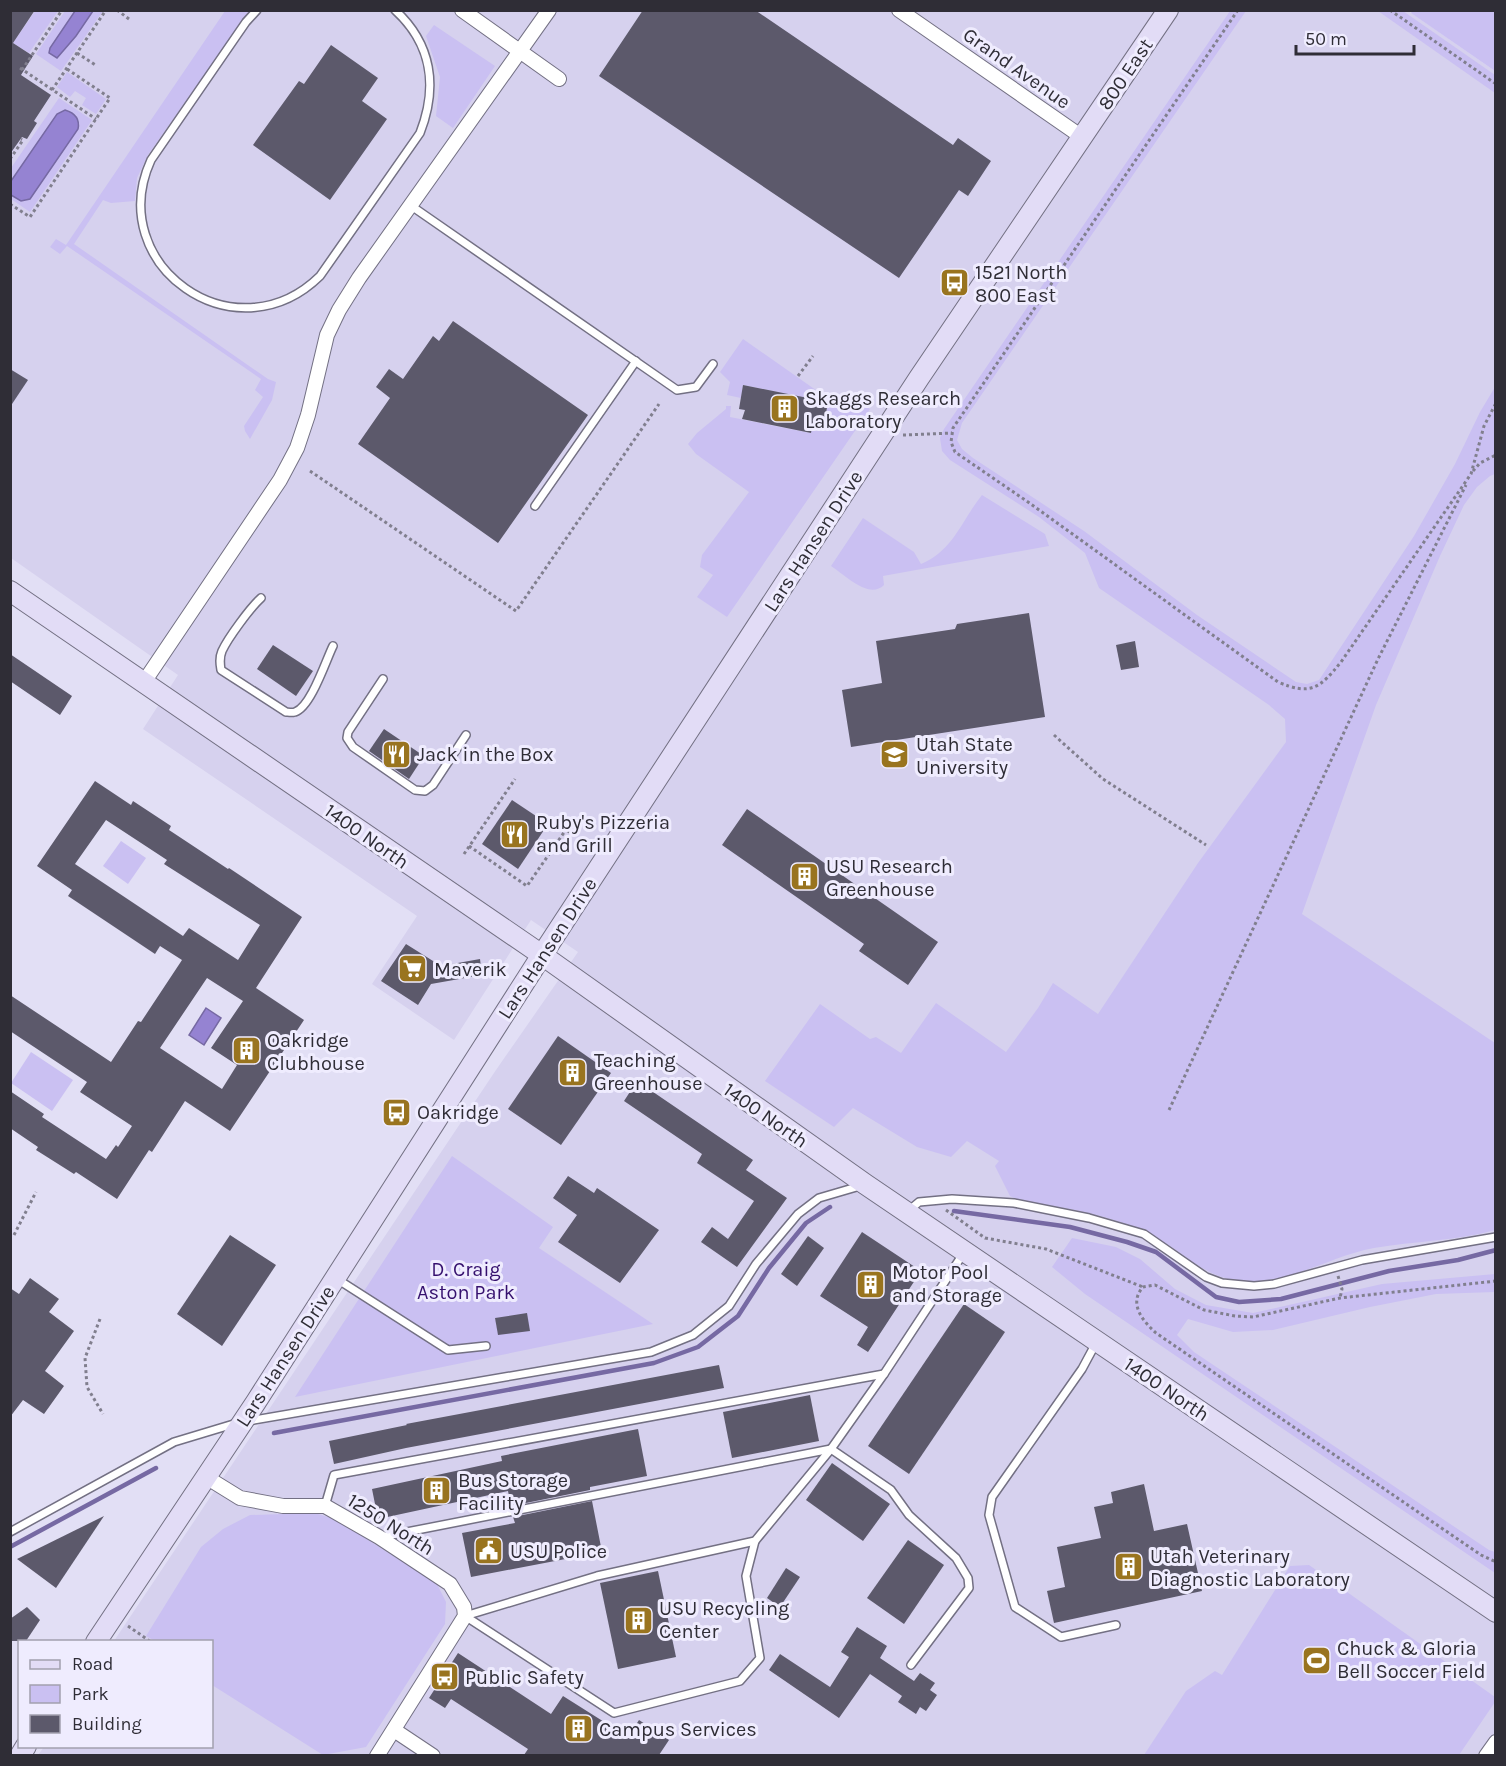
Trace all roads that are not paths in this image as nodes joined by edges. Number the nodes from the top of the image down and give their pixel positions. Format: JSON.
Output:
{"nodes":[{"id":1,"x":256,"y":10,"type":"edge"},
{"id":2,"x":395,"y":10,"type":"edge"},
{"id":3,"x":462,"y":10,"type":"edge"},
{"id":4,"x":549,"y":10,"type":"edge"},
{"id":5,"x":899,"y":10,"type":"edge"},
{"id":6,"x":1168,"y":10,"type":"edge"},
{"id":7,"x":520,"y":52,"type":"junction"},
{"id":8,"x":559,"y":79,"type":"dead end"},
{"id":9,"x":1082,"y":137,"type":"junction"},
{"id":10,"x":410,"y":205,"type":"junction"},
{"id":11,"x":636,"y":361,"type":"junction"},
{"id":12,"x":713,"y":364,"type":"dead end"},
{"id":13,"x":535,"y":506,"type":"dead end"},
{"id":14,"x":10,"y":591,"type":"edge"},
{"id":15,"x":261,"y":598,"type":"dead end"},
{"id":16,"x":333,"y":646,"type":"dead end"},
{"id":17,"x":383,"y":679,"type":"dead end"},
{"id":18,"x":144,"y":682,"type":"junction"},
{"id":19,"x":466,"y":735,"type":"dead end"},
{"id":20,"x":542,"y":956,"type":"junction"},
{"id":21,"x":865,"y":1184,"type":"junction"},
{"id":22,"x":906,"y":1212,"type":"junction"},
{"id":23,"x":1496,"y":1237,"type":"edge"},
{"id":24,"x":965,"y":1252,"type":"junction"},
{"id":25,"x":335,"y":1278,"type":"junction"},
{"id":26,"x":1097,"y":1341,"type":"junction"},
{"id":27,"x":486,"y":1346,"type":"dead end"},
{"id":28,"x":884,"y":1374,"type":"junction"},
{"id":29,"x":243,"y":1422,"type":"junction"},
{"id":30,"x":831,"y":1449,"type":"junction"},
{"id":31,"x":206,"y":1477,"type":"junction"},
{"id":32,"x":325,"y":1506,"type":"junction"},
{"id":33,"x":10,"y":1532,"type":"edge"},
{"id":34,"x":379,"y":1537,"type":"junction"},
{"id":35,"x":755,"y":1541,"type":"junction"},
{"id":36,"x":1496,"y":1611,"type":"edge"},
{"id":37,"x":465,"y":1616,"type":"junction"},
{"id":38,"x":1116,"y":1625,"type":"dead end"},
{"id":39,"x":97,"y":1640,"type":"edge"},
{"id":40,"x":911,"y":1665,"type":"dead end"},
{"id":41,"x":394,"y":1730,"type":"junction"},
{"id":42,"x":1496,"y":1742,"type":"edge"},
{"id":43,"x":377,"y":1755,"type":"edge"},
{"id":44,"x":433,"y":1755,"type":"edge"},
{"id":45,"x":1486,"y":1755,"type":"edge"}],
"edges":[{"from":1,"to":2,"type":"lane"},
{"from":3,"to":7,"type":"street"},
{"from":4,"to":7,"type":"street"},
{"from":5,"to":9,"type":"street","name":"Grand Avenue"},
{"from":6,"to":9,"type":"main road","name":"800 East"},
{"from":7,"to":8,"type":"street"},
{"from":7,"to":10,"type":"street"},
{"from":9,"to":20,"type":"main road","name":"Lars Hansen Drive"},
{"from":10,"to":11,"type":"lane"},
{"from":10,"to":18,"type":"street"},
{"from":11,"to":12,"type":"lane"},
{"from":11,"to":13,"type":"lane"},
{"from":14,"to":18,"type":"main road","name":"1400 North"},
{"from":15,"to":16,"type":"lane"},
{"from":17,"to":19,"type":"lane"},
{"from":18,"to":20,"type":"main road","name":"1400 North"},
{"from":20,"to":21,"type":"main road","name":"1400 North"},
{"from":20,"to":25,"type":"main road","name":"Lars Hansen Drive"},
{"from":21,"to":22,"type":"main road","name":"1400 North"},
{"from":21,"to":29,"type":"lane"},
{"from":22,"to":23,"type":"lane"},
{"from":22,"to":24,"type":"main road","name":"1400 North"},
{"from":24,"to":26,"type":"main road","name":"1400 North"},
{"from":24,"to":28,"type":"lane"},
{"from":25,"to":27,"type":"lane"},
{"from":25,"to":29,"type":"main road","name":"Lars Hansen Drive"},
{"from":26,"to":36,"type":"main road","name":"1400 North"},
{"from":26,"to":38,"type":"lane"},
{"from":28,"to":30,"type":"lane"},
{"from":28,"to":32,"type":"lane"},
{"from":29,"to":31,"type":"main road","name":"Lars Hansen Drive"},
{"from":29,"to":33,"type":"lane"},
{"from":30,"to":34,"type":"lane"},
{"from":30,"to":35,"type":"lane"},
{"from":30,"to":40,"type":"lane"},
{"from":31,"to":32,"type":"street","name":"1250 North"},
{"from":31,"to":39,"type":"main road","name":"Lars Hansen Drive"},
{"from":32,"to":34,"type":"street","name":"1250 North"},
{"from":34,"to":37,"type":"street","name":"1250 North"},
{"from":35,"to":37,"type":"lane"},
{"from":35,"to":37,"type":"lane"},
{"from":37,"to":41,"type":"street"},
{"from":41,"to":43,"type":"street"},
{"from":41,"to":44,"type":"street"},
{"from":42,"to":45,"type":"street"}]}
